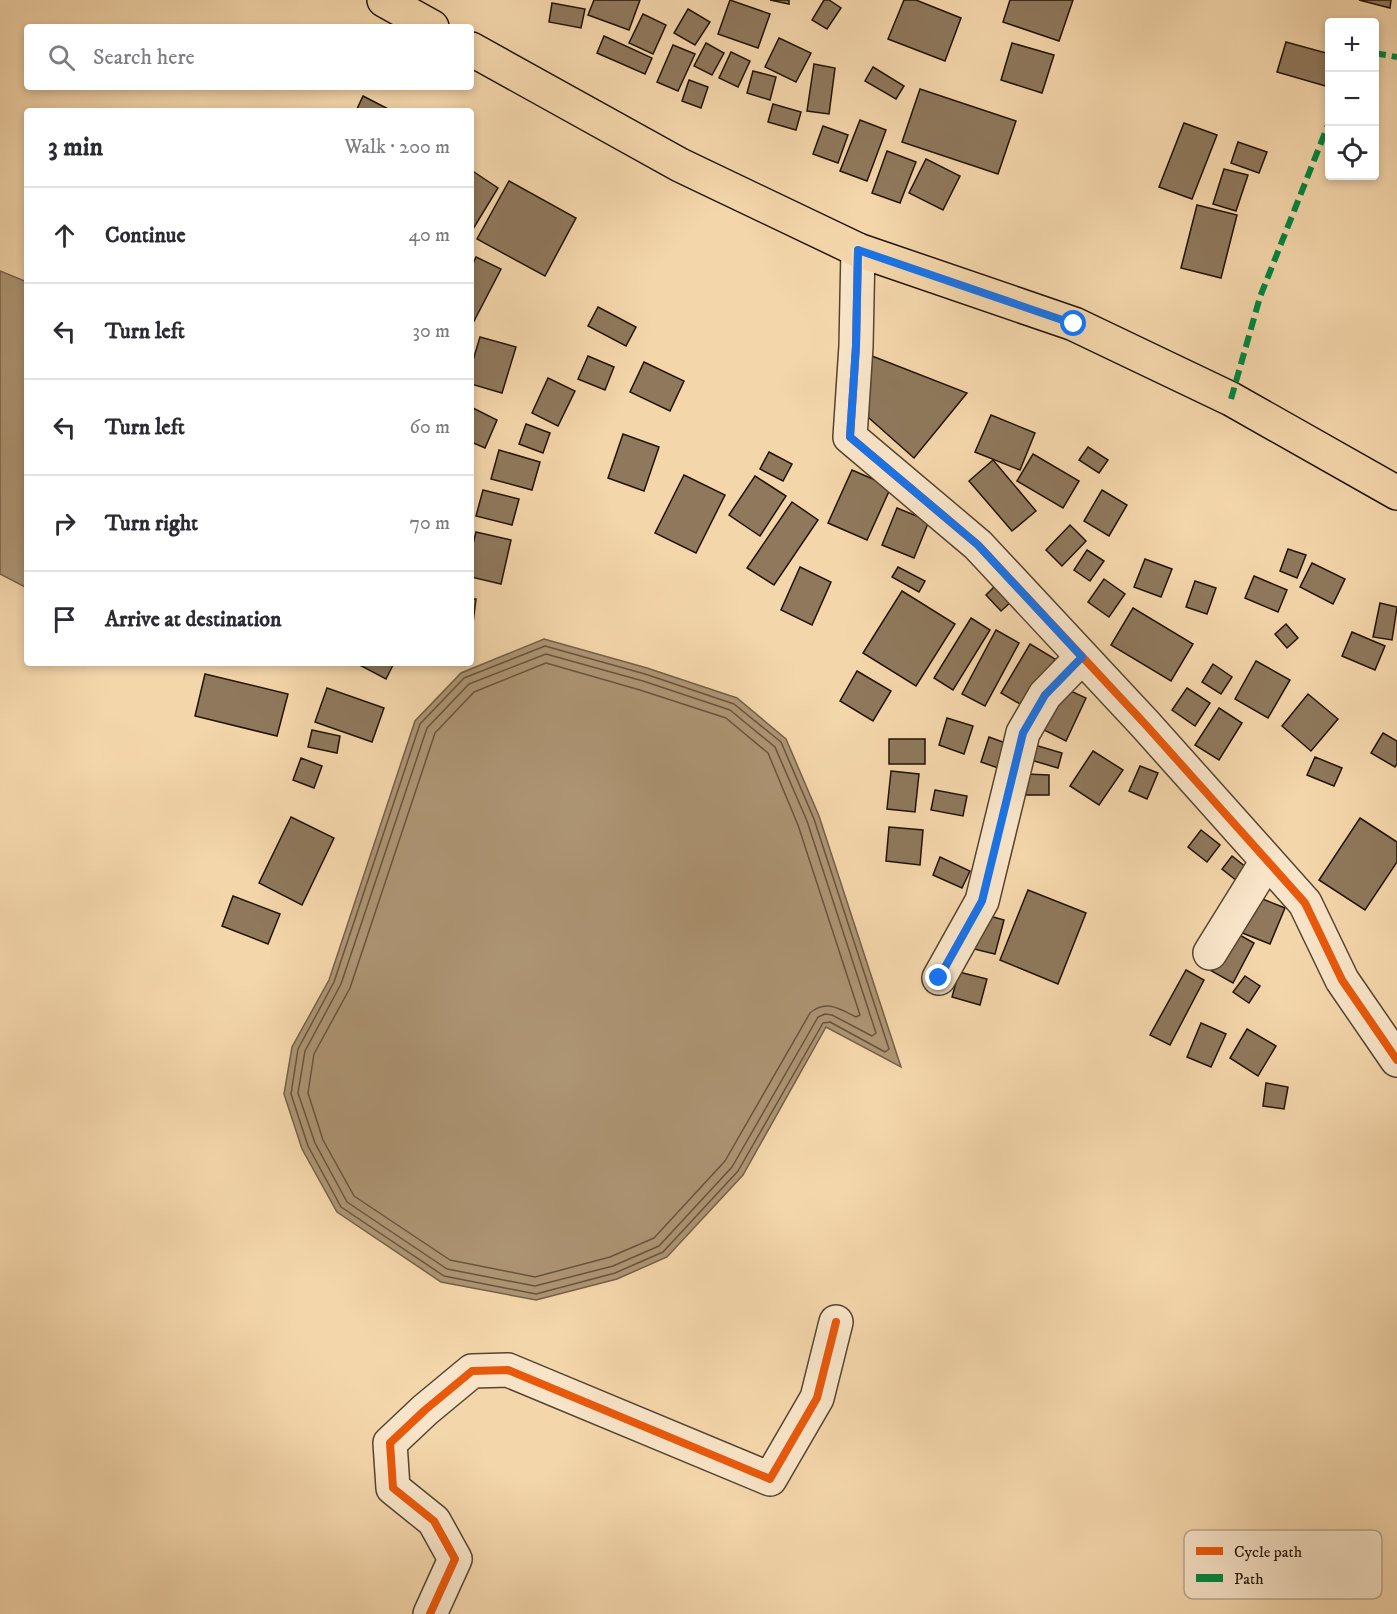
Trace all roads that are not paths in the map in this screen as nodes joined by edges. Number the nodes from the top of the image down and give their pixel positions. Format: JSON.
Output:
{"nodes":[{"id":1,"x":384,"y":0,"type":"edge"},
{"id":2,"x":427,"y":24,"type":"edge"},
{"id":3,"x":474,"y":51,"type":"edge"},
{"id":4,"x":858,"y":250,"type":"junction"},
{"id":5,"x":1397,"y":494,"type":"edge"},
{"id":6,"x":1082,"y":657,"type":"junction"},
{"id":7,"x":1268,"y":861,"type":"junction"},
{"id":8,"x":1210,"y":953,"type":"dead end"},
{"id":9,"x":939,"y":978,"type":"dead end"},
{"id":10,"x":1397,"y":1060,"type":"edge"},
{"id":11,"x":837,"y":1322,"type":"dead end"},
{"id":12,"x":430,"y":1614,"type":"edge"}],
"edges":[{"from":1,"to":2,"type":"main road"},
{"from":3,"to":4,"type":"main road"},
{"from":4,"to":5,"type":"main road"},
{"from":4,"to":6,"type":"street"},
{"from":6,"to":7,"type":"street"},
{"from":6,"to":9,"type":"street"},
{"from":7,"to":8,"type":"street"},
{"from":7,"to":10,"type":"street"},
{"from":11,"to":12,"type":"street"}]}
